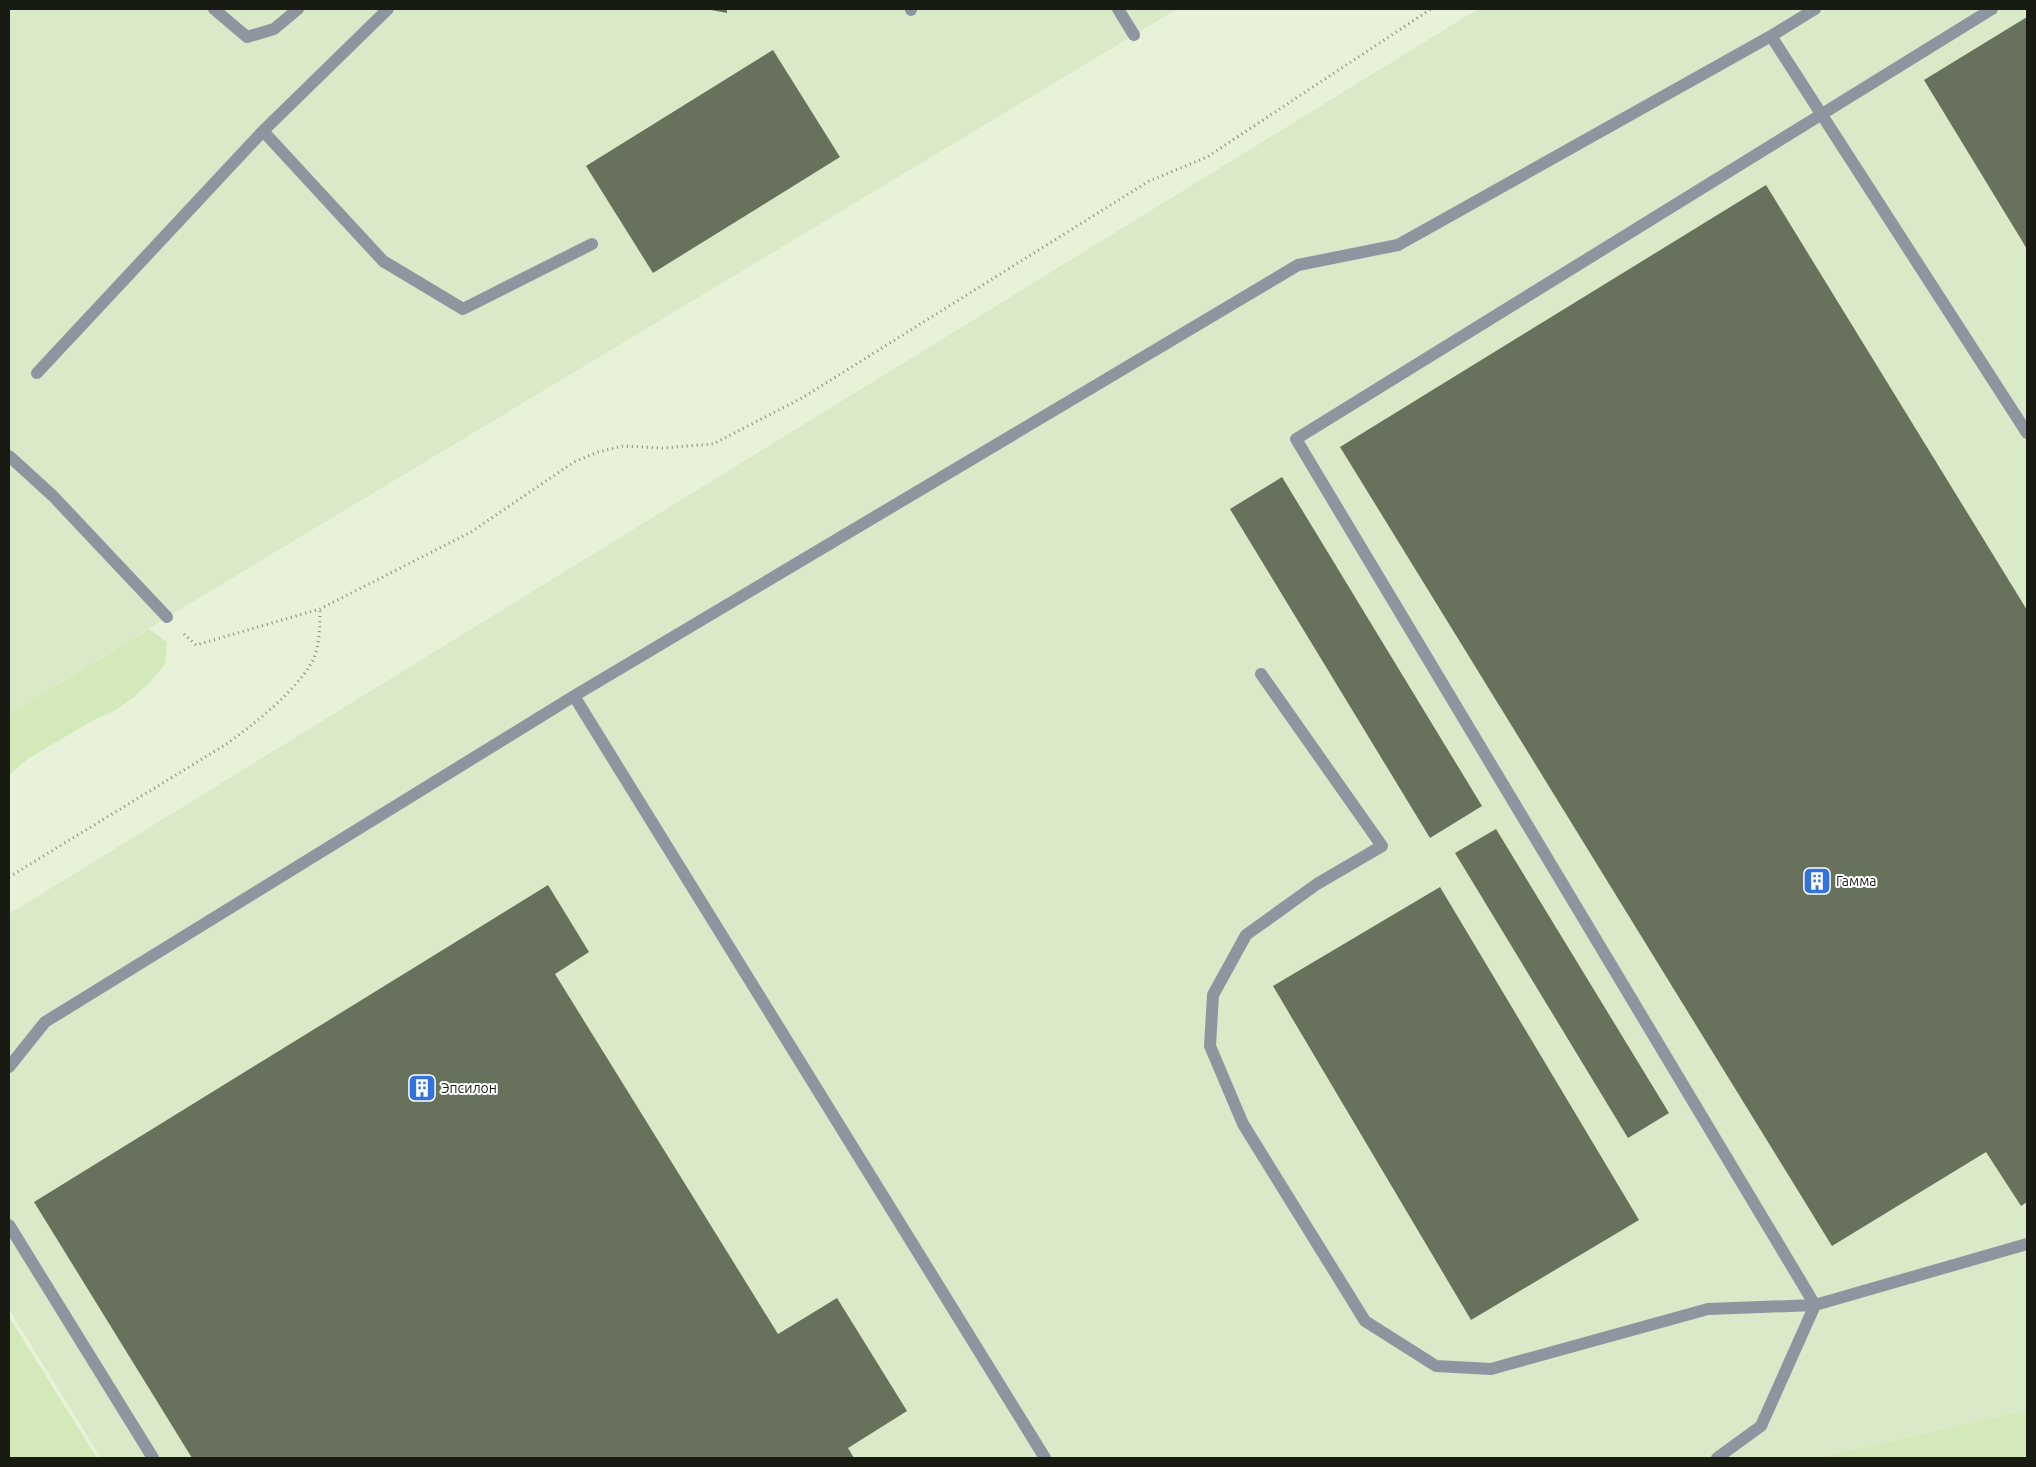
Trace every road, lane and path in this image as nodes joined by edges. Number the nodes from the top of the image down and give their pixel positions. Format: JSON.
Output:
{"nodes":[{"id":1,"x":214,"y":9,"type":"edge"},
{"id":2,"x":298,"y":9,"type":"edge"},
{"id":3,"x":388,"y":9,"type":"edge"},
{"id":4,"x":1118,"y":9,"type":"edge"},
{"id":5,"x":1431,"y":9,"type":"edge"},
{"id":6,"x":1815,"y":9,"type":"edge"},
{"id":7,"x":1992,"y":9,"type":"edge"},
{"id":8,"x":1134,"y":35,"type":"dead end"},
{"id":9,"x":1771,"y":36,"type":"junction"},
{"id":10,"x":1822,"y":113,"type":"junction"},
{"id":11,"x":263,"y":132,"type":"junction"},
{"id":12,"x":592,"y":244,"type":"dead end"},
{"id":13,"x":37,"y":373,"type":"dead end"},
{"id":14,"x":2027,"y":433,"type":"edge"},
{"id":15,"x":9,"y":456,"type":"edge"},
{"id":16,"x":320,"y":609,"type":"junction"},
{"id":17,"x":167,"y":617,"type":"joint"},
{"id":18,"x":1261,"y":674,"type":"dead end"},
{"id":19,"x":574,"y":696,"type":"junction"},
{"id":20,"x":9,"y":877,"type":"edge"},
{"id":21,"x":9,"y":1066,"type":"edge"},
{"id":22,"x":9,"y":1225,"type":"edge"},
{"id":23,"x":2027,"y":1244,"type":"edge"},
{"id":24,"x":1815,"y":1305,"type":"junction"},
{"id":25,"x":153,"y":1458,"type":"edge"},
{"id":26,"x":1045,"y":1458,"type":"edge"},
{"id":27,"x":1717,"y":1458,"type":"edge"}],
"edges":[{"from":1,"to":2,"type":"lane"},
{"from":3,"to":11,"type":"lane"},
{"from":4,"to":8,"type":"lane"},
{"from":5,"to":16,"type":"path"},
{"from":6,"to":9,"type":"lane"},
{"from":7,"to":10,"type":"lane"},
{"from":9,"to":10,"type":"lane"},
{"from":9,"to":19,"type":"lane"},
{"from":10,"to":14,"type":"lane"},
{"from":10,"to":24,"type":"lane"},
{"from":11,"to":12,"type":"lane"},
{"from":11,"to":13,"type":"lane"},
{"from":15,"to":17,"type":"lane"},
{"from":16,"to":17,"type":"path"},
{"from":16,"to":20,"type":"path"},
{"from":18,"to":24,"type":"lane"},
{"from":19,"to":21,"type":"lane"},
{"from":19,"to":26,"type":"lane"},
{"from":22,"to":25,"type":"lane"},
{"from":23,"to":24,"type":"lane"},
{"from":24,"to":27,"type":"lane"}]}
